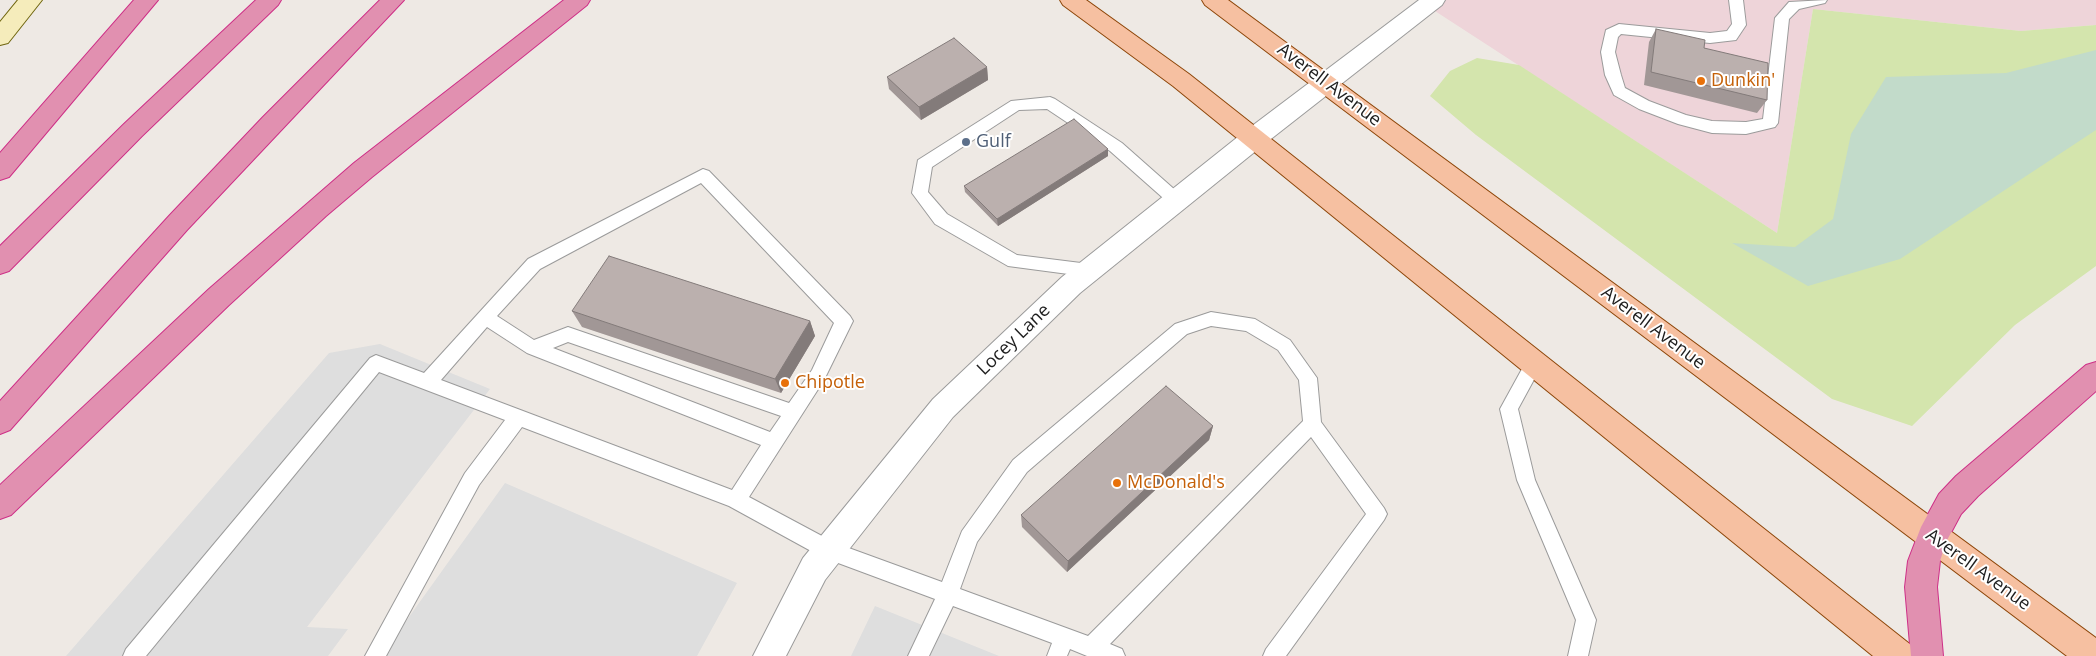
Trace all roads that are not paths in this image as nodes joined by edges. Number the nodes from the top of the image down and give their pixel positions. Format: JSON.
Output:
{"nodes":[{"id":1,"x":30,"y":0,"type":"edge"},
{"id":2,"x":147,"y":0,"type":"edge"},
{"id":3,"x":270,"y":0,"type":"edge"},
{"id":4,"x":393,"y":0,"type":"edge"},
{"id":5,"x":579,"y":0,"type":"edge"},
{"id":6,"x":1071,"y":0,"type":"edge"},
{"id":7,"x":1213,"y":0,"type":"edge"},
{"id":8,"x":1434,"y":0,"type":"edge"},
{"id":9,"x":1736,"y":0,"type":"edge"},
{"id":10,"x":1820,"y":0,"type":"edge"},
{"id":11,"x":0,"y":37,"type":"edge"},
{"id":12,"x":1325,"y":83,"type":"junction"},
{"id":13,"x":1253,"y":139,"type":"junction"},
{"id":14,"x":0,"y":170,"type":"edge"},
{"id":15,"x":1177,"y":201,"type":"junction"},
{"id":16,"x":0,"y":263,"type":"edge"},
{"id":17,"x":1090,"y":270,"type":"junction"},
{"id":18,"x":485,"y":317,"type":"junction"},
{"id":19,"x":532,"y":348,"type":"junction"},
{"id":20,"x":1534,"y":363,"type":"junction"},
{"id":21,"x":2096,"y":374,"type":"edge"},
{"id":22,"x":427,"y":383,"type":"junction"},
{"id":23,"x":793,"y":412,"type":"junction"},
{"id":24,"x":518,"y":417,"type":"junction"},
{"id":25,"x":0,"y":421,"type":"edge"},
{"id":26,"x":1312,"y":424,"type":"junction"},
{"id":27,"x":774,"y":442,"type":"junction"},
{"id":28,"x":736,"y":500,"type":"junction"},
{"id":29,"x":0,"y":505,"type":"edge"},
{"id":30,"x":1932,"y":537,"type":"junction"},
{"id":31,"x":829,"y":550,"type":"junction"},
{"id":32,"x":948,"y":594,"type":"junction"},
{"id":33,"x":1060,"y":647,"type":"edge"},
{"id":34,"x":1092,"y":647,"type":"junction"},
{"id":35,"x":133,"y":656,"type":"edge"},
{"id":36,"x":375,"y":656,"type":"edge"},
{"id":37,"x":769,"y":656,"type":"edge"},
{"id":38,"x":918,"y":656,"type":"edge"},
{"id":39,"x":1115,"y":656,"type":"edge"},
{"id":40,"x":1273,"y":656,"type":"edge"},
{"id":41,"x":1578,"y":656,"type":"edge"},
{"id":42,"x":1899,"y":656,"type":"edge"},
{"id":43,"x":1927,"y":656,"type":"edge"},
{"id":44,"x":2094,"y":656,"type":"edge"}],
"edges":[{"from":1,"to":11,"type":"street"},
{"from":2,"to":14,"type":"highway"},
{"from":3,"to":16,"type":"highway"},
{"from":4,"to":25,"type":"highway"},
{"from":5,"to":29,"type":"highway"},
{"from":6,"to":13,"type":"main road"},
{"from":7,"to":12,"type":"main road","name":"Averell Avenue"},
{"from":8,"to":12,"type":"street","name":"Locey Lane"},
{"from":9,"to":10,"type":"lane"},
{"from":12,"to":13,"type":"street","name":"Locey Lane"},
{"from":12,"to":30,"type":"main road","name":"Averell Avenue"},
{"from":13,"to":15,"type":"street","name":"Locey Lane"},
{"from":13,"to":20,"type":"main road"},
{"from":15,"to":17,"type":"street","name":"Locey Lane"},
{"from":15,"to":17,"type":"lane"},
{"from":17,"to":31,"type":"street","name":"Locey Lane"},
{"from":18,"to":19,"type":"lane"},
{"from":18,"to":22,"type":"lane"},
{"from":18,"to":23,"type":"lane"},
{"from":19,"to":23,"type":"lane"},
{"from":19,"to":27,"type":"lane"},
{"from":20,"to":41,"type":"lane"},
{"from":20,"to":42,"type":"main road"},
{"from":21,"to":30,"type":"highway"},
{"from":22,"to":24,"type":"lane"},
{"from":22,"to":35,"type":"lane"},
{"from":23,"to":27,"type":"lane"},
{"from":24,"to":28,"type":"lane"},
{"from":24,"to":36,"type":"lane"},
{"from":26,"to":32,"type":"lane"},
{"from":26,"to":34,"type":"lane"},
{"from":26,"to":40,"type":"lane"},
{"from":27,"to":28,"type":"lane"},
{"from":28,"to":31,"type":"lane"},
{"from":30,"to":43,"type":"highway"},
{"from":30,"to":44,"type":"main road","name":"Averell Avenue"},
{"from":31,"to":32,"type":"lane"},
{"from":31,"to":37,"type":"street","name":"Locey Lane"},
{"from":32,"to":33,"type":"lane"},
{"from":32,"to":38,"type":"lane"},
{"from":33,"to":34,"type":"lane"},
{"from":34,"to":39,"type":"lane"}]}
